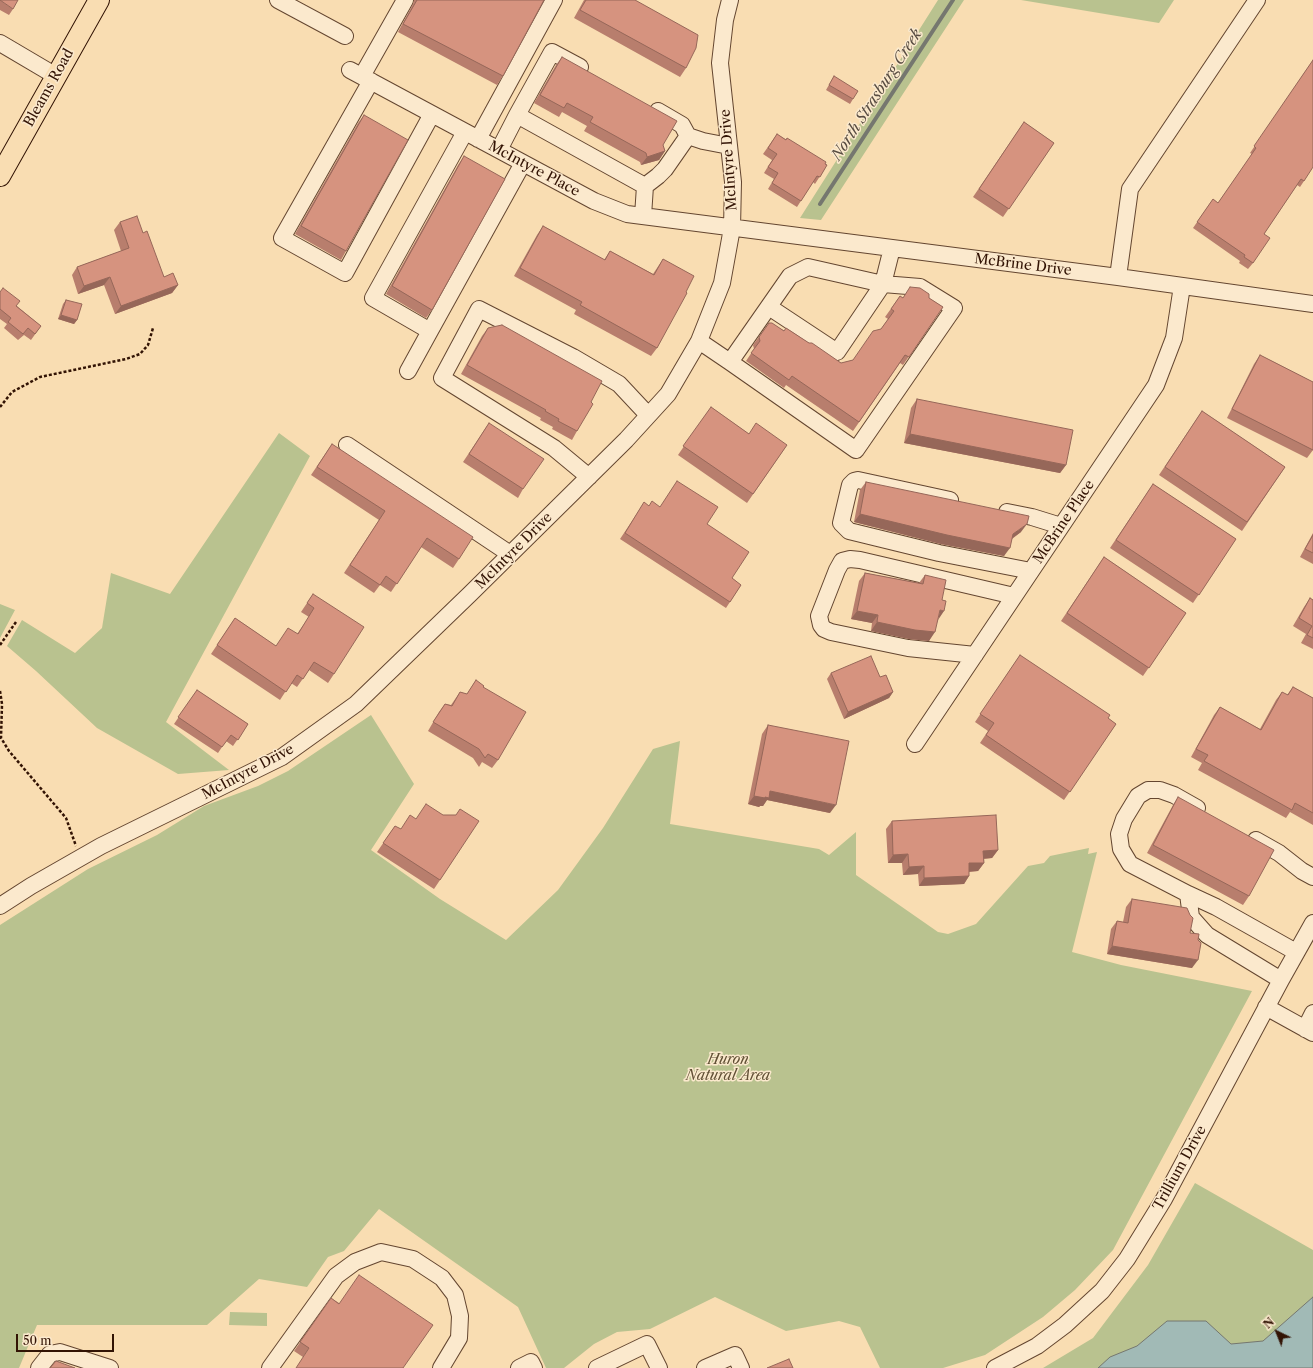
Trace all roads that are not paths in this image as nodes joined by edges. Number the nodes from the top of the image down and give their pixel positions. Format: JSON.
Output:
{"nodes":[{"id":1,"x":99,"y":0,"type":"edge"},
{"id":2,"x":278,"y":0,"type":"edge"},
{"id":3,"x":405,"y":0,"type":"edge"},
{"id":4,"x":554,"y":0,"type":"edge"},
{"id":5,"x":730,"y":0,"type":"edge"},
{"id":6,"x":1257,"y":0,"type":"edge"},
{"id":7,"x":345,"y":36,"type":"dead end"},
{"id":8,"x":0,"y":43,"type":"edge"},
{"id":9,"x":361,"y":75,"type":"junction"},
{"id":10,"x":593,"y":75,"type":"edge"},
{"id":11,"x":56,"y":76,"type":"junction"},
{"id":12,"x":648,"y":106,"type":"edge"},
{"id":13,"x":432,"y":114,"type":"junction"},
{"id":14,"x":517,"y":115,"type":"junction"},
{"id":15,"x":471,"y":135,"type":"junction"},
{"id":16,"x":688,"y":136,"type":"junction"},
{"id":17,"x":729,"y":146,"type":"junction"},
{"id":18,"x":499,"y":150,"type":"junction"},
{"id":19,"x":523,"y":163,"type":"junction"},
{"id":20,"x":0,"y":176,"type":"edge"},
{"id":21,"x":645,"y":186,"type":"junction"},
{"id":22,"x":643,"y":216,"type":"junction"},
{"id":23,"x":732,"y":228,"type":"junction"},
{"id":24,"x":892,"y":248,"type":"junction"},
{"id":25,"x":1118,"y":277,"type":"junction"},
{"id":26,"x":883,"y":284,"type":"junction"},
{"id":27,"x":1182,"y":286,"type":"junction"},
{"id":28,"x":1313,"y":304,"type":"edge"},
{"id":29,"x":769,"y":307,"type":"junction"},
{"id":30,"x":430,"y":331,"type":"junction"},
{"id":31,"x":699,"y":341,"type":"junction"},
{"id":32,"x":730,"y":362,"type":"junction"},
{"id":33,"x":408,"y":371,"type":"dead end"},
{"id":34,"x":648,"y":415,"type":"junction"},
{"id":35,"x":347,"y":445,"type":"dead end"},
{"id":36,"x":589,"y":477,"type":"junction"},
{"id":37,"x":964,"y":503,"type":"edge"},
{"id":38,"x":994,"y":509,"type":"edge"},
{"id":39,"x":1061,"y":526,"type":"junction"},
{"id":40,"x":510,"y":554,"type":"junction"},
{"id":41,"x":1031,"y":571,"type":"junction"},
{"id":42,"x":1014,"y":596,"type":"junction"},
{"id":43,"x":975,"y":655,"type":"junction"},
{"id":44,"x":915,"y":744,"type":"dead end"},
{"id":45,"x":1209,"y":814,"type":"edge"},
{"id":46,"x":1244,"y":834,"type":"edge"},
{"id":47,"x":1313,"y":877,"type":"edge"},
{"id":48,"x":1188,"y":894,"type":"junction"},
{"id":49,"x":0,"y":906,"type":"edge"},
{"id":50,"x":1313,"y":923,"type":"edge"},
{"id":51,"x":1296,"y":952,"type":"junction"},
{"id":52,"x":1281,"y":980,"type":"junction"},
{"id":53,"x":1266,"y":1007,"type":"junction"},
{"id":54,"x":1313,"y":1013,"type":"edge"},
{"id":55,"x":1309,"y":1031,"type":"edge"},
{"id":56,"x":39,"y":1368,"type":"edge"},
{"id":57,"x":110,"y":1368,"type":"edge"},
{"id":58,"x":270,"y":1368,"type":"edge"},
{"id":59,"x":440,"y":1368,"type":"edge"},
{"id":60,"x":519,"y":1368,"type":"edge"},
{"id":61,"x":534,"y":1368,"type":"edge"},
{"id":62,"x":597,"y":1368,"type":"edge"},
{"id":63,"x":659,"y":1368,"type":"edge"},
{"id":64,"x":705,"y":1368,"type":"edge"},
{"id":65,"x":741,"y":1368,"type":"edge"},
{"id":66,"x":994,"y":1368,"type":"edge"}],
"edges":[{"from":1,"to":11,"type":"main road","name":"Bleams Road"},
{"from":2,"to":7,"type":"street"},
{"from":3,"to":9,"type":"street"},
{"from":4,"to":15,"type":"street"},
{"from":5,"to":17,"type":"street","name":"McIntyre Drive"},
{"from":6,"to":25,"type":"street"},
{"from":8,"to":11,"type":"street"},
{"from":9,"to":13,"type":"street","name":"McIntyre Place"},
{"from":9,"to":13,"type":"street"},
{"from":10,"to":14,"type":"street"},
{"from":11,"to":20,"type":"main road","name":"Bleams Road"},
{"from":12,"to":16,"type":"street"},
{"from":13,"to":15,"type":"street","name":"McIntyre Place"},
{"from":14,"to":18,"type":"street"},
{"from":14,"to":21,"type":"street"},
{"from":15,"to":18,"type":"street","name":"McIntyre Place"},
{"from":15,"to":30,"type":"street"},
{"from":16,"to":17,"type":"street"},
{"from":16,"to":21,"type":"street"},
{"from":17,"to":23,"type":"street","name":"McIntyre Drive"},
{"from":18,"to":19,"type":"street","name":"McIntyre Place"},
{"from":19,"to":22,"type":"street","name":"McIntyre Place"},
{"from":19,"to":30,"type":"street"},
{"from":21,"to":22,"type":"street"},
{"from":22,"to":23,"type":"street","name":"McIntyre Place"},
{"from":23,"to":24,"type":"street","name":"McBrine Drive"},
{"from":23,"to":31,"type":"street","name":"McIntyre Drive"},
{"from":24,"to":25,"type":"street","name":"McBrine Drive"},
{"from":24,"to":26,"type":"street"},
{"from":25,"to":27,"type":"street","name":"McBrine Drive"},
{"from":26,"to":29,"type":"street"},
{"from":26,"to":29,"type":"street"},
{"from":26,"to":32,"type":"street"},
{"from":27,"to":28,"type":"street","name":"McBrine Drive"},
{"from":27,"to":39,"type":"street","name":"McBrine Place"},
{"from":29,"to":32,"type":"street"},
{"from":30,"to":33,"type":"street"},
{"from":31,"to":32,"type":"street"},
{"from":31,"to":34,"type":"street","name":"McIntyre Drive"},
{"from":34,"to":36,"type":"street","name":"McIntyre Drive"},
{"from":34,"to":36,"type":"street"},
{"from":35,"to":40,"type":"street"},
{"from":36,"to":40,"type":"street","name":"McIntyre Drive"},
{"from":37,"to":41,"type":"street"},
{"from":38,"to":39,"type":"street"},
{"from":39,"to":41,"type":"street","name":"McBrine Place"},
{"from":40,"to":49,"type":"street","name":"McIntyre Drive"},
{"from":41,"to":42,"type":"street","name":"McBrine Place"},
{"from":42,"to":43,"type":"street","name":"McBrine Place"},
{"from":42,"to":43,"type":"street"},
{"from":43,"to":44,"type":"street","name":"McBrine Place"},
{"from":45,"to":48,"type":"street"},
{"from":46,"to":47,"type":"street"},
{"from":48,"to":51,"type":"street"},
{"from":48,"to":52,"type":"street"},
{"from":50,"to":51,"type":"street","name":"Trillium Drive"},
{"from":51,"to":52,"type":"street","name":"Trillium Drive"},
{"from":52,"to":53,"type":"street","name":"Trillium Drive"},
{"from":53,"to":55,"type":"street"},
{"from":53,"to":66,"type":"street","name":"Trillium Drive"},
{"from":54,"to":55,"type":"street"},
{"from":56,"to":57,"type":"street"},
{"from":58,"to":59,"type":"street"},
{"from":60,"to":61,"type":"street"},
{"from":62,"to":63,"type":"street"},
{"from":64,"to":65,"type":"street"}]}
